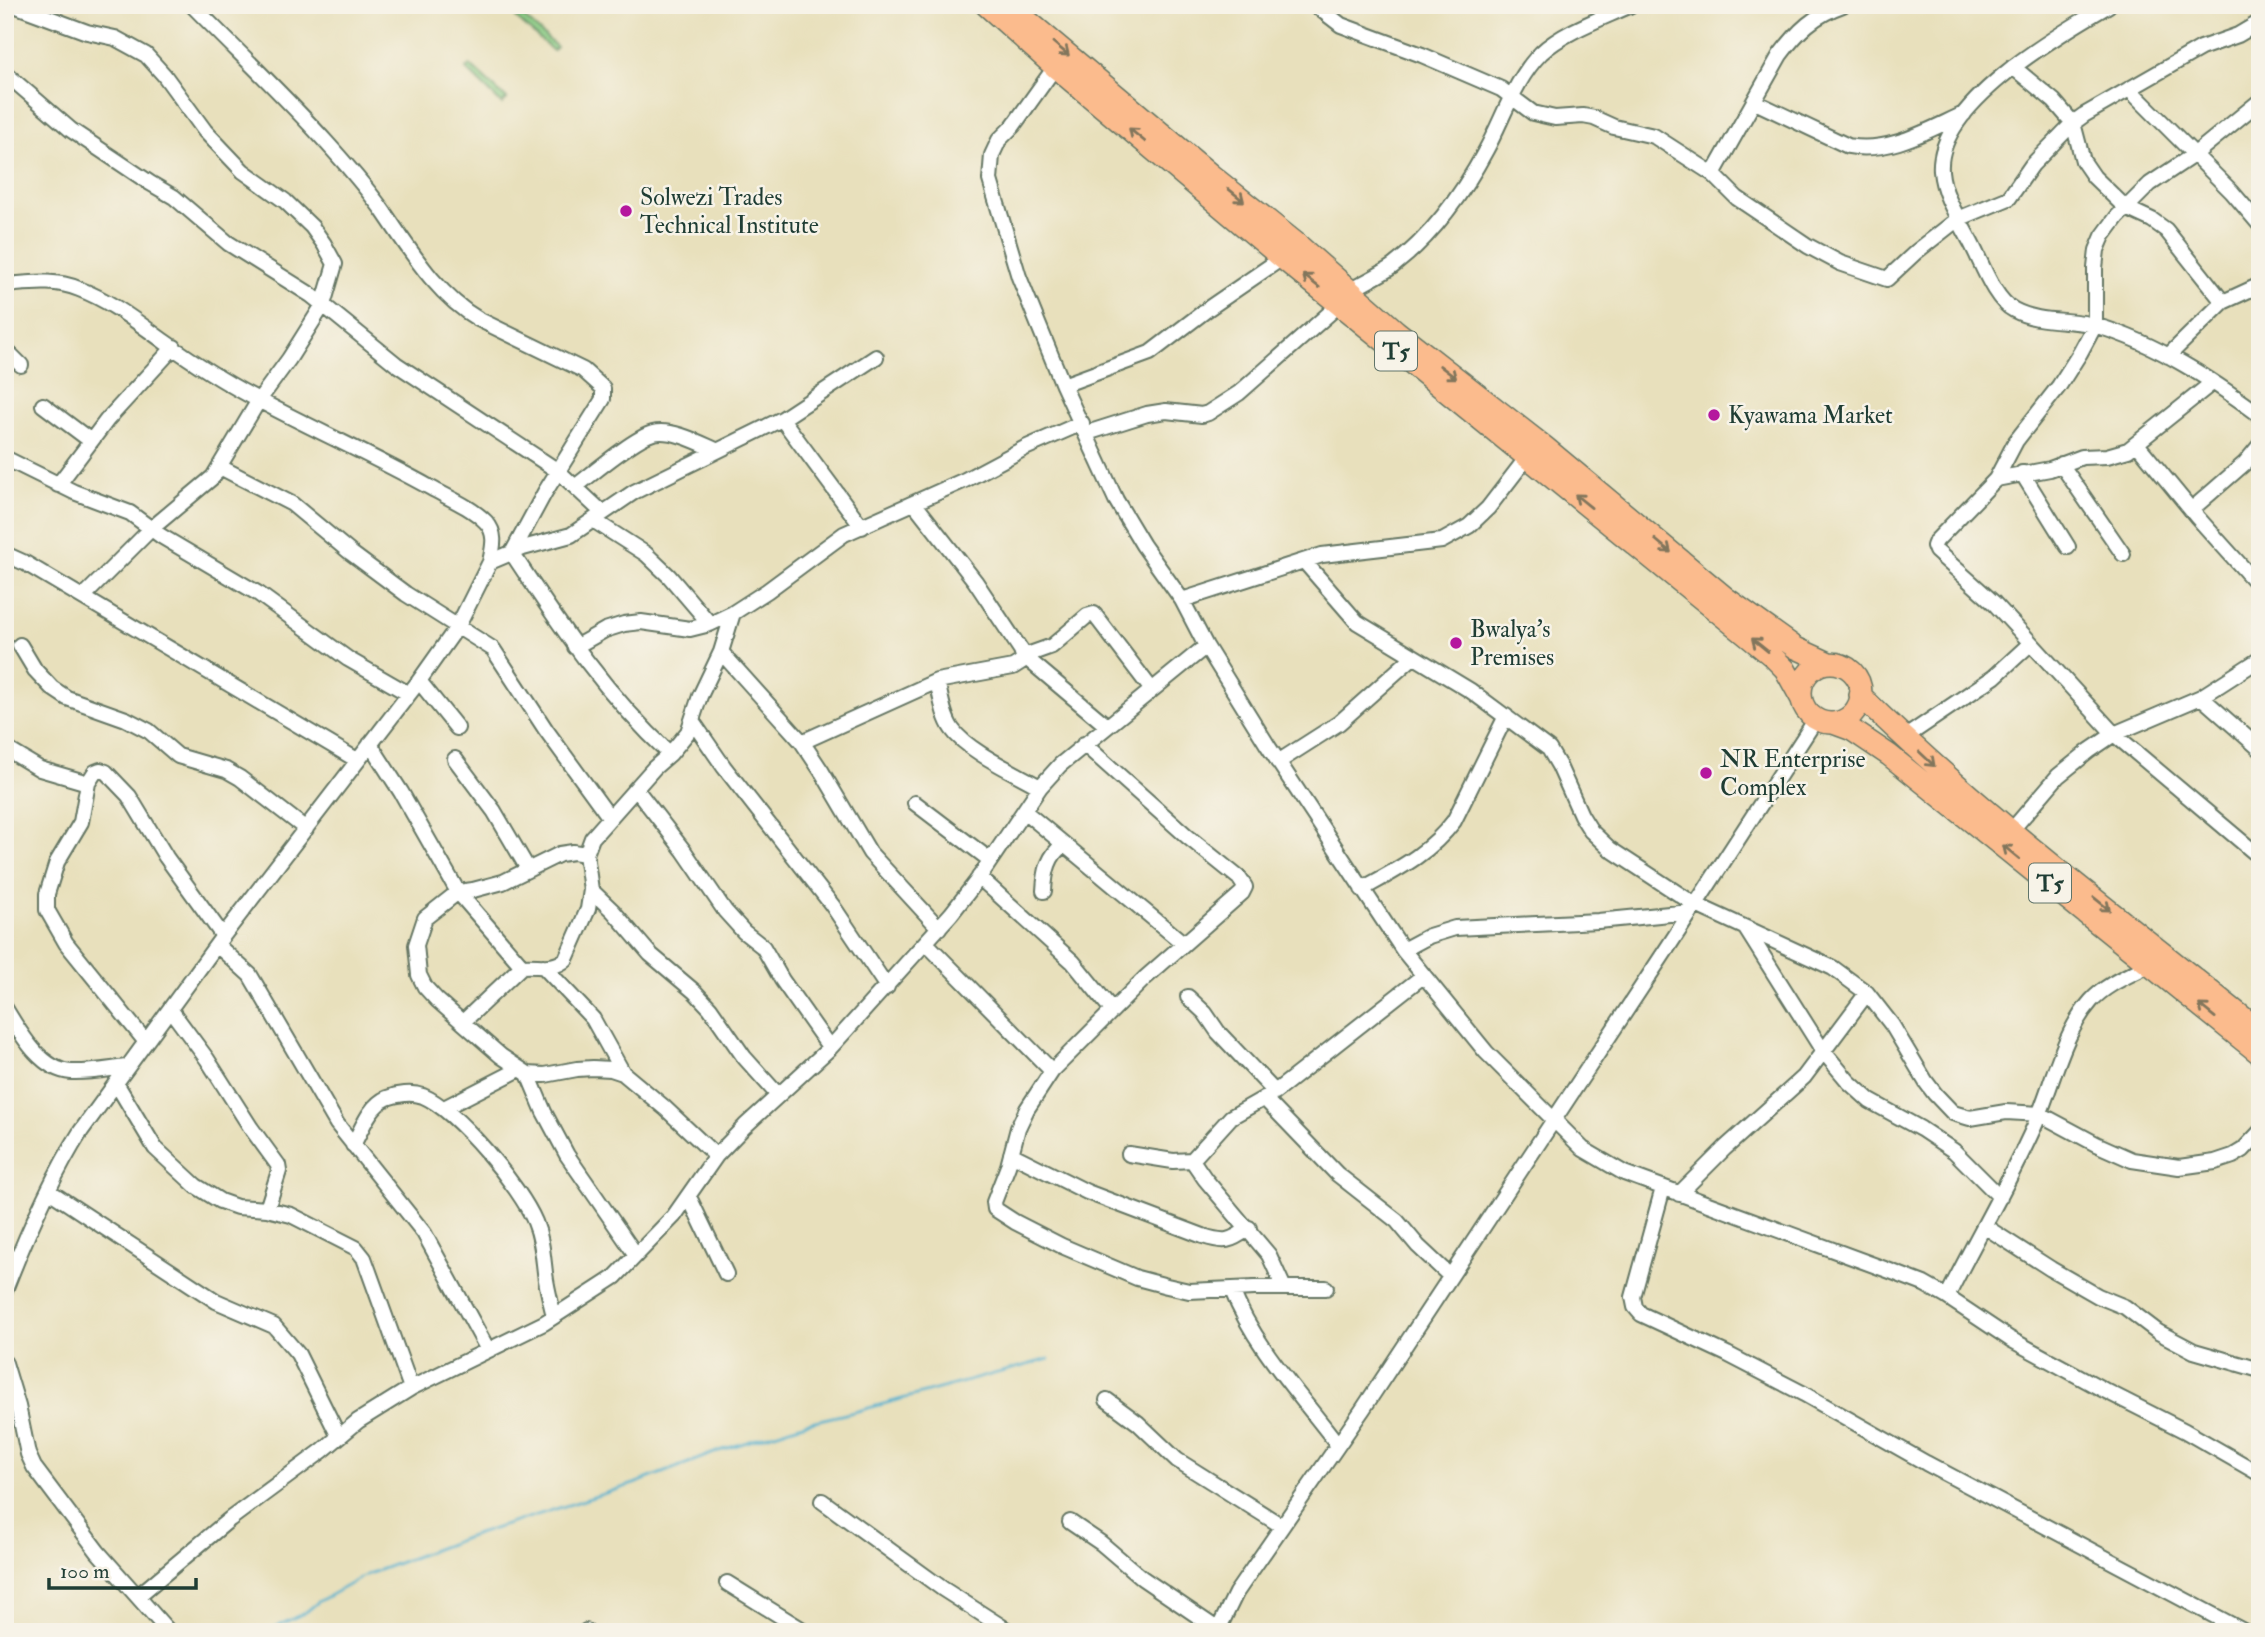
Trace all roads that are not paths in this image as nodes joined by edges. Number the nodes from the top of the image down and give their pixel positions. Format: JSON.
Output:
{"nodes":[{"id":1,"x":14,"y":5,"type":"edge"},
{"id":2,"x":192,"y":5,"type":"edge"},
{"id":3,"x":986,"y":5,"type":"edge"},
{"id":4,"x":1009,"y":5,"type":"edge"},
{"id":5,"x":1315,"y":5,"type":"edge"},
{"id":6,"x":1631,"y":5,"type":"edge"},
{"id":7,"x":1843,"y":5,"type":"edge"},
{"id":8,"x":2109,"y":5,"type":"edge"},
{"id":9,"x":2260,"y":22,"type":"edge"},
{"id":10,"x":1055,"y":67,"type":"junction"},
{"id":11,"x":2013,"y":67,"type":"junction"},
{"id":12,"x":5,"y":73,"type":"edge"},
{"id":13,"x":2129,"y":89,"type":"junction"},
{"id":14,"x":1513,"y":96,"type":"junction"},
{"id":15,"x":2260,"y":101,"type":"edge"},
{"id":16,"x":1755,"y":102,"type":"junction"},
{"id":17,"x":1965,"y":114,"type":"junction"},
{"id":18,"x":2073,"y":123,"type":"junction"},
{"id":19,"x":2196,"y":154,"type":"junction"},
{"id":20,"x":1713,"y":174,"type":"junction"},
{"id":21,"x":2126,"y":208,"type":"junction"},
{"id":22,"x":1958,"y":219,"type":"junction"},
{"id":23,"x":2260,"y":225,"type":"edge"},
{"id":24,"x":1282,"y":258,"type":"junction"},
{"id":25,"x":5,"y":285,"type":"edge"},
{"id":26,"x":2260,"y":285,"type":"edge"},
{"id":27,"x":1346,"y":297,"type":"junction"},
{"id":28,"x":2223,"y":302,"type":"junction"},
{"id":29,"x":323,"y":305,"type":"junction"},
{"id":30,"x":2095,"y":325,"type":"junction"},
{"id":31,"x":174,"y":347,"type":"junction"},
{"id":32,"x":5,"y":349,"type":"edge"},
{"id":33,"x":2168,"y":356,"type":"junction"},
{"id":34,"x":876,"y":358,"type":"dead end"},
{"id":35,"x":21,"y":365,"type":"dead end"},
{"id":36,"x":2213,"y":383,"type":"junction"},
{"id":37,"x":1063,"y":385,"type":"junction"},
{"id":38,"x":259,"y":400,"type":"junction"},
{"id":39,"x":43,"y":405,"type":"dead end"},
{"id":40,"x":2260,"y":415,"type":"edge"},
{"id":41,"x":782,"y":419,"type":"junction"},
{"id":42,"x":1084,"y":428,"type":"junction"},
{"id":43,"x":91,"y":442,"type":"junction"},
{"id":44,"x":2137,"y":444,"type":"junction"},
{"id":45,"x":2260,"y":444,"type":"edge"},
{"id":46,"x":716,"y":450,"type":"junction"},
{"id":47,"x":1528,"y":456,"type":"junction"},
{"id":48,"x":5,"y":458,"type":"edge"},
{"id":49,"x":2061,"y":464,"type":"junction"},
{"id":50,"x":220,"y":467,"type":"junction"},
{"id":51,"x":558,"y":471,"type":"junction"},
{"id":52,"x":2022,"y":473,"type":"junction"},
{"id":53,"x":1996,"y":479,"type":"junction"},
{"id":54,"x":58,"y":485,"type":"junction"},
{"id":55,"x":575,"y":487,"type":"junction"},
{"id":56,"x":914,"y":503,"type":"junction"},
{"id":57,"x":2191,"y":510,"type":"junction"},
{"id":58,"x":598,"y":517,"type":"junction"},
{"id":59,"x":862,"y":527,"type":"junction"},
{"id":60,"x":151,"y":529,"type":"junction"},
{"id":61,"x":2068,"y":547,"type":"dead end"},
{"id":62,"x":512,"y":553,"type":"junction"},
{"id":63,"x":5,"y":554,"type":"edge"},
{"id":64,"x":2123,"y":554,"type":"dead end"},
{"id":65,"x":1304,"y":561,"type":"junction"},
{"id":66,"x":489,"y":562,"type":"junction"},
{"id":67,"x":2260,"y":587,"type":"edge"},
{"id":68,"x":83,"y":597,"type":"junction"},
{"id":69,"x":1182,"y":600,"type":"junction"},
{"id":70,"x":733,"y":613,"type":"junction"},
{"id":71,"x":710,"y":624,"type":"junction"},
{"id":72,"x":457,"y":626,"type":"junction"},
{"id":73,"x":2031,"y":643,"type":"junction"},
{"id":74,"x":20,"y":645,"type":"dead end"},
{"id":75,"x":1206,"y":646,"type":"junction"},
{"id":76,"x":575,"y":647,"type":"junction"},
{"id":77,"x":721,"y":652,"type":"junction"},
{"id":78,"x":1024,"y":656,"type":"junction"},
{"id":79,"x":1413,"y":657,"type":"junction"},
{"id":80,"x":2260,"y":659,"type":"edge"},
{"id":81,"x":1829,"y":663,"type":"junction"},
{"id":82,"x":419,"y":681,"type":"junction"},
{"id":83,"x":937,"y":681,"type":"junction"},
{"id":84,"x":1152,"y":690,"type":"junction"},
{"id":85,"x":409,"y":694,"type":"junction"},
{"id":86,"x":1860,"y":695,"type":"junction"},
{"id":87,"x":2201,"y":697,"type":"junction"},
{"id":88,"x":1801,"y":698,"type":"junction"},
{"id":89,"x":1506,"y":716,"type":"junction"},
{"id":90,"x":1824,"y":721,"type":"junction"},
{"id":91,"x":693,"y":722,"type":"junction"},
{"id":92,"x":1107,"y":726,"type":"junction"},
{"id":93,"x":457,"y":728,"type":"dead end"},
{"id":94,"x":2113,"y":734,"type":"junction"},
{"id":95,"x":1904,"y":738,"type":"junction"},
{"id":96,"x":802,"y":742,"type":"junction"},
{"id":97,"x":370,"y":744,"type":"junction"},
{"id":98,"x":1084,"y":744,"type":"junction"},
{"id":99,"x":5,"y":748,"type":"edge"},
{"id":100,"x":2260,"y":749,"type":"edge"},
{"id":101,"x":670,"y":754,"type":"junction"},
{"id":102,"x":455,"y":759,"type":"dead end"},
{"id":103,"x":357,"y":760,"type":"junction"},
{"id":104,"x":1278,"y":762,"type":"junction"},
{"id":105,"x":88,"y":783,"type":"junction"},
{"id":106,"x":1040,"y":787,"type":"junction"},
{"id":107,"x":636,"y":789,"type":"junction"},
{"id":108,"x":915,"y":803,"type":"dead end"},
{"id":109,"x":1024,"y":811,"type":"junction"},
{"id":110,"x":610,"y":818,"type":"junction"},
{"id":111,"x":306,"y":830,"type":"junction"},
{"id":112,"x":2011,"y":831,"type":"junction"},
{"id":113,"x":1064,"y":844,"type":"junction"},
{"id":114,"x":586,"y":854,"type":"junction"},
{"id":115,"x":2260,"y":857,"type":"edge"},
{"id":116,"x":990,"y":860,"type":"junction"},
{"id":117,"x":528,"y":869,"type":"junction"},
{"id":118,"x":979,"y":877,"type":"junction"},
{"id":119,"x":1362,"y":889,"type":"junction"},
{"id":120,"x":591,"y":890,"type":"junction"},
{"id":121,"x":1044,"y":891,"type":"dead end"},
{"id":122,"x":458,"y":892,"type":"junction"},
{"id":123,"x":1692,"y":908,"type":"junction"},
{"id":124,"x":939,"y":928,"type":"junction"},
{"id":125,"x":1746,"y":929,"type":"junction"},
{"id":126,"x":220,"y":941,"type":"junction"},
{"id":127,"x":926,"y":943,"type":"junction"},
{"id":128,"x":1183,"y":943,"type":"junction"},
{"id":129,"x":1403,"y":950,"type":"junction"},
{"id":130,"x":2149,"y":965,"type":"junction"},
{"id":131,"x":522,"y":966,"type":"junction"},
{"id":132,"x":543,"y":966,"type":"junction"},
{"id":133,"x":1423,"y":976,"type":"junction"},
{"id":134,"x":887,"y":986,"type":"junction"},
{"id":135,"x":1867,"y":993,"type":"junction"},
{"id":136,"x":1188,"y":998,"type":"dead end"},
{"id":137,"x":5,"y":1008,"type":"edge"},
{"id":138,"x":170,"y":1009,"type":"junction"},
{"id":139,"x":1112,"y":1010,"type":"junction"},
{"id":140,"x":463,"y":1022,"type":"junction"},
{"id":141,"x":2260,"y":1031,"type":"edge"},
{"id":142,"x":146,"y":1042,"type":"junction"},
{"id":143,"x":830,"y":1048,"type":"junction"},
{"id":144,"x":1824,"y":1051,"type":"junction"},
{"id":145,"x":2260,"y":1054,"type":"edge"},
{"id":146,"x":127,"y":1067,"type":"junction"},
{"id":147,"x":1052,"y":1071,"type":"junction"},
{"id":148,"x":524,"y":1072,"type":"junction"},
{"id":149,"x":623,"y":1073,"type":"junction"},
{"id":150,"x":116,"y":1083,"type":"junction"},
{"id":151,"x":778,"y":1095,"type":"junction"},
{"id":152,"x":1270,"y":1095,"type":"junction"},
{"id":153,"x":444,"y":1108,"type":"junction"},
{"id":154,"x":2040,"y":1114,"type":"junction"},
{"id":155,"x":1553,"y":1120,"type":"junction"},
{"id":156,"x":2260,"y":1132,"type":"edge"},
{"id":157,"x":353,"y":1145,"type":"junction"},
{"id":158,"x":1011,"y":1154,"type":"junction"},
{"id":159,"x":1129,"y":1154,"type":"dead end"},
{"id":160,"x":716,"y":1156,"type":"junction"},
{"id":161,"x":1192,"y":1160,"type":"junction"},
{"id":162,"x":1663,"y":1188,"type":"junction"},
{"id":163,"x":49,"y":1191,"type":"junction"},
{"id":164,"x":1679,"y":1194,"type":"junction"},
{"id":165,"x":688,"y":1197,"type":"junction"},
{"id":166,"x":2000,"y":1197,"type":"junction"},
{"id":167,"x":267,"y":1209,"type":"junction"},
{"id":168,"x":1984,"y":1226,"type":"junction"},
{"id":169,"x":1249,"y":1228,"type":"junction"},
{"id":170,"x":636,"y":1255,"type":"junction"},
{"id":171,"x":726,"y":1274,"type":"dead end"},
{"id":172,"x":1450,"y":1276,"type":"junction"},
{"id":173,"x":1284,"y":1288,"type":"junction"},
{"id":174,"x":1326,"y":1288,"type":"dead end"},
{"id":175,"x":5,"y":1290,"type":"edge"},
{"id":176,"x":1232,"y":1290,"type":"junction"},
{"id":177,"x":1947,"y":1297,"type":"junction"},
{"id":178,"x":554,"y":1316,"type":"junction"},
{"id":179,"x":488,"y":1350,"type":"junction"},
{"id":180,"x":5,"y":1363,"type":"edge"},
{"id":181,"x":2260,"y":1370,"type":"edge"},
{"id":182,"x":411,"y":1388,"type":"junction"},
{"id":183,"x":1107,"y":1400,"type":"dead end"},
{"id":184,"x":339,"y":1437,"type":"junction"},
{"id":185,"x":1338,"y":1445,"type":"junction"},
{"id":186,"x":2260,"y":1474,"type":"edge"},
{"id":187,"x":822,"y":1502,"type":"dead end"},
{"id":188,"x":1070,"y":1522,"type":"dead end"},
{"id":189,"x":1282,"y":1526,"type":"junction"},
{"id":190,"x":727,"y":1583,"type":"dead end"},
{"id":191,"x":138,"y":1596,"type":"junction"},
{"id":192,"x":1216,"y":1631,"type":"edge"},
{"id":193,"x":169,"y":1632,"type":"edge"},
{"id":194,"x":806,"y":1632,"type":"edge"},
{"id":195,"x":1010,"y":1632,"type":"edge"},
{"id":196,"x":2245,"y":1632,"type":"edge"}],
"edges":[{"from":1,"to":29,"type":"street"},
{"from":2,"to":51,"type":"street"},
{"from":3,"to":10,"type":"highway","number":"T5"},
{"from":4,"to":27,"type":"highway","number":"T5","one_way":true},
{"from":5,"to":14,"type":"street"},
{"from":6,"to":14,"type":"street"},
{"from":7,"to":16,"type":"street"},
{"from":8,"to":11,"type":"street"},
{"from":9,"to":13,"type":"street"},
{"from":24,"to":10,"type":"highway","number":"T5","one_way":true},
{"from":10,"to":37,"type":"street"},
{"from":11,"to":17,"type":"street"},
{"from":11,"to":18,"type":"street"},
{"from":12,"to":29,"type":"street"},
{"from":13,"to":18,"type":"street"},
{"from":13,"to":19,"type":"street"},
{"from":14,"to":20,"type":"street"},
{"from":14,"to":27,"type":"street"},
{"from":15,"to":19,"type":"street"},
{"from":16,"to":17,"type":"street"},
{"from":16,"to":20,"type":"street"},
{"from":17,"to":22,"type":"street"},
{"from":18,"to":21,"type":"street"},
{"from":18,"to":22,"type":"street"},
{"from":19,"to":21,"type":"street"},
{"from":19,"to":23,"type":"street"},
{"from":20,"to":22,"type":"street"},
{"from":21,"to":28,"type":"street"},
{"from":21,"to":30,"type":"street"},
{"from":22,"to":30,"type":"street"},
{"from":27,"to":24,"type":"highway","number":"T5","one_way":true},
{"from":24,"to":37,"type":"street"},
{"from":25,"to":31,"type":"street"},
{"from":26,"to":28,"type":"street"},
{"from":27,"to":42,"type":"street"},
{"from":27,"to":47,"type":"highway","number":"T5"},
{"from":27,"to":81,"type":"highway","number":"T5","one_way":true},
{"from":28,"to":33,"type":"street"},
{"from":29,"to":38,"type":"street"},
{"from":29,"to":51,"type":"street"},
{"from":30,"to":33,"type":"street"},
{"from":30,"to":53,"type":"street"},
{"from":31,"to":38,"type":"street"},
{"from":31,"to":43,"type":"street"},
{"from":32,"to":35,"type":"street"},
{"from":33,"to":36,"type":"street"},
{"from":34,"to":41,"type":"street"},
{"from":36,"to":40,"type":"street"},
{"from":36,"to":44,"type":"street"},
{"from":37,"to":42,"type":"street"},
{"from":38,"to":50,"type":"street"},
{"from":38,"to":66,"type":"street"},
{"from":39,"to":43,"type":"street"},
{"from":41,"to":46,"type":"street"},
{"from":41,"to":59,"type":"street"},
{"from":42,"to":56,"type":"street"},
{"from":42,"to":69,"type":"street"},
{"from":43,"to":54,"type":"street"},
{"from":44,"to":49,"type":"street"},
{"from":44,"to":57,"type":"street"},
{"from":45,"to":57,"type":"street"},
{"from":46,"to":55,"type":"street"},
{"from":46,"to":58,"type":"street"},
{"from":47,"to":65,"type":"street"},
{"from":88,"to":47,"type":"highway","number":"T5","one_way":true},
{"from":48,"to":54,"type":"street"},
{"from":49,"to":52,"type":"street"},
{"from":49,"to":64,"type":"street"},
{"from":50,"to":60,"type":"street"},
{"from":50,"to":72,"type":"street"},
{"from":51,"to":55,"type":"street"},
{"from":51,"to":62,"type":"street"},
{"from":52,"to":53,"type":"street"},
{"from":52,"to":61,"type":"street"},
{"from":53,"to":73,"type":"street"},
{"from":54,"to":60,"type":"street"},
{"from":55,"to":58,"type":"street"},
{"from":56,"to":59,"type":"street"},
{"from":56,"to":78,"type":"street"},
{"from":57,"to":67,"type":"street"},
{"from":58,"to":62,"type":"street"},
{"from":58,"to":71,"type":"street"},
{"from":59,"to":70,"type":"street"},
{"from":60,"to":68,"type":"street"},
{"from":60,"to":85,"type":"street"},
{"from":62,"to":66,"type":"street"},
{"from":62,"to":76,"type":"street"},
{"from":63,"to":68,"type":"street"},
{"from":65,"to":69,"type":"street"},
{"from":65,"to":79,"type":"street"},
{"from":66,"to":72,"type":"street"},
{"from":68,"to":103,"type":"street"},
{"from":69,"to":75,"type":"street"},
{"from":70,"to":71,"type":"street"},
{"from":70,"to":77,"type":"street"},
{"from":71,"to":76,"type":"street"},
{"from":72,"to":82,"type":"street"},
{"from":72,"to":110,"type":"street"},
{"from":73,"to":94,"type":"street"},
{"from":73,"to":95,"type":"street"},
{"from":74,"to":111,"type":"street"},
{"from":75,"to":84,"type":"street"},
{"from":75,"to":104,"type":"street"},
{"from":76,"to":101,"type":"street"},
{"from":77,"to":91,"type":"street"},
{"from":77,"to":96,"type":"street"},
{"from":78,"to":83,"type":"street"},
{"from":78,"to":84,"type":"street"},
{"from":78,"to":92,"type":"street"},
{"from":79,"to":89,"type":"street"},
{"from":79,"to":104,"type":"street"},
{"from":80,"to":87,"type":"street"},
{"from":81,"to":86,"type":"highway","number":"T5"},
{"from":81,"to":88,"type":"highway"},
{"from":82,"to":85,"type":"street"},
{"from":82,"to":93,"type":"street"},
{"from":83,"to":96,"type":"street"},
{"from":83,"to":106,"type":"street"},
{"from":84,"to":92,"type":"street"},
{"from":85,"to":97,"type":"street"},
{"from":86,"to":90,"type":"highway"},
{"from":86,"to":95,"type":"highway","number":"T5"},
{"from":87,"to":94,"type":"street"},
{"from":87,"to":100,"type":"street"},
{"from":88,"to":90,"type":"highway","number":"T5"},
{"from":89,"to":119,"type":"street"},
{"from":89,"to":123,"type":"street"},
{"from":90,"to":123,"type":"street"},
{"from":130,"to":90,"type":"highway","number":"T5","one_way":true},
{"from":91,"to":101,"type":"street"},
{"from":91,"to":134,"type":"street"},
{"from":92,"to":98,"type":"street"},
{"from":94,"to":112,"type":"street"},
{"from":94,"to":115,"type":"street"},
{"from":95,"to":112,"type":"highway","number":"T5","one_way":true},
{"from":96,"to":124,"type":"street"},
{"from":97,"to":103,"type":"street"},
{"from":97,"to":122,"type":"street"},
{"from":98,"to":106,"type":"street"},
{"from":98,"to":128,"type":"street"},
{"from":99,"to":105,"type":"street"},
{"from":101,"to":107,"type":"street"},
{"from":102,"to":117,"type":"street"},
{"from":103,"to":111,"type":"street"},
{"from":104,"to":119,"type":"street"},
{"from":105,"to":126,"type":"street"},
{"from":105,"to":142,"type":"street"},
{"from":106,"to":109,"type":"street"},
{"from":107,"to":110,"type":"street"},
{"from":107,"to":143,"type":"street"},
{"from":108,"to":116,"type":"street"},
{"from":109,"to":113,"type":"street"},
{"from":109,"to":116,"type":"street"},
{"from":110,"to":114,"type":"street"},
{"from":111,"to":126,"type":"street"},
{"from":112,"to":141,"type":"highway","number":"T5","one_way":true},
{"from":113,"to":121,"type":"street"},
{"from":113,"to":128,"type":"street"},
{"from":114,"to":117,"type":"street"},
{"from":114,"to":120,"type":"street"},
{"from":116,"to":118,"type":"street"},
{"from":117,"to":122,"type":"street"},
{"from":118,"to":124,"type":"street"},
{"from":118,"to":139,"type":"street"},
{"from":119,"to":129,"type":"street"},
{"from":120,"to":132,"type":"street"},
{"from":120,"to":151,"type":"street"},
{"from":122,"to":131,"type":"street"},
{"from":122,"to":140,"type":"street"},
{"from":123,"to":125,"type":"street"},
{"from":123,"to":129,"type":"street"},
{"from":123,"to":155,"type":"street"},
{"from":124,"to":127,"type":"street"},
{"from":125,"to":135,"type":"street"},
{"from":125,"to":144,"type":"street"},
{"from":126,"to":138,"type":"street"},
{"from":126,"to":157,"type":"street"},
{"from":127,"to":134,"type":"street"},
{"from":127,"to":147,"type":"street"},
{"from":128,"to":139,"type":"street"},
{"from":129,"to":133,"type":"street"},
{"from":145,"to":130,"type":"highway","number":"T5","one_way":true},
{"from":130,"to":154,"type":"street"},
{"from":131,"to":132,"type":"street"},
{"from":131,"to":140,"type":"street"},
{"from":132,"to":149,"type":"street"},
{"from":133,"to":152,"type":"street"},
{"from":133,"to":155,"type":"street"},
{"from":134,"to":143,"type":"street"},
{"from":135,"to":144,"type":"street"},
{"from":135,"to":154,"type":"street"},
{"from":136,"to":152,"type":"street"},
{"from":137,"to":146,"type":"street"},
{"from":138,"to":142,"type":"street"},
{"from":138,"to":167,"type":"street"},
{"from":139,"to":147,"type":"street"},
{"from":140,"to":148,"type":"street"},
{"from":142,"to":146,"type":"street"},
{"from":143,"to":151,"type":"street"},
{"from":144,"to":164,"type":"street"},
{"from":144,"to":166,"type":"street"},
{"from":146,"to":150,"type":"street"},
{"from":147,"to":158,"type":"street"},
{"from":148,"to":149,"type":"street"},
{"from":148,"to":153,"type":"street"},
{"from":148,"to":170,"type":"street"},
{"from":149,"to":160,"type":"street"},
{"from":150,"to":163,"type":"street"},
{"from":150,"to":167,"type":"street"},
{"from":151,"to":160,"type":"street"},
{"from":152,"to":161,"type":"street"},
{"from":152,"to":172,"type":"street"},
{"from":153,"to":157,"type":"street"},
{"from":153,"to":178,"type":"street"},
{"from":154,"to":156,"type":"street"},
{"from":154,"to":166,"type":"street"},
{"from":155,"to":162,"type":"street"},
{"from":155,"to":172,"type":"street"},
{"from":157,"to":179,"type":"street"},
{"from":158,"to":169,"type":"street"},
{"from":158,"to":176,"type":"street"},
{"from":159,"to":161,"type":"street"},
{"from":160,"to":165,"type":"street"},
{"from":161,"to":169,"type":"street"},
{"from":162,"to":164,"type":"street"},
{"from":162,"to":196,"type":"street"},
{"from":163,"to":175,"type":"street"},
{"from":163,"to":184,"type":"street"},
{"from":164,"to":177,"type":"street"},
{"from":165,"to":170,"type":"street"},
{"from":165,"to":171,"type":"street"},
{"from":166,"to":168,"type":"street"},
{"from":167,"to":182,"type":"street"},
{"from":168,"to":177,"type":"street"},
{"from":168,"to":181,"type":"street"},
{"from":169,"to":173,"type":"street"},
{"from":170,"to":178,"type":"street"},
{"from":172,"to":185,"type":"street"},
{"from":173,"to":174,"type":"street"},
{"from":173,"to":176,"type":"street"},
{"from":176,"to":185,"type":"street"},
{"from":177,"to":186,"type":"street"},
{"from":178,"to":179,"type":"street"},
{"from":179,"to":182,"type":"street"},
{"from":180,"to":191,"type":"street"},
{"from":182,"to":184,"type":"street"},
{"from":183,"to":189,"type":"street"},
{"from":184,"to":191,"type":"street"},
{"from":185,"to":189,"type":"street"},
{"from":187,"to":195,"type":"street"},
{"from":188,"to":192,"type":"street"},
{"from":189,"to":192,"type":"street"},
{"from":190,"to":194,"type":"street"},
{"from":191,"to":193,"type":"street"}]}
